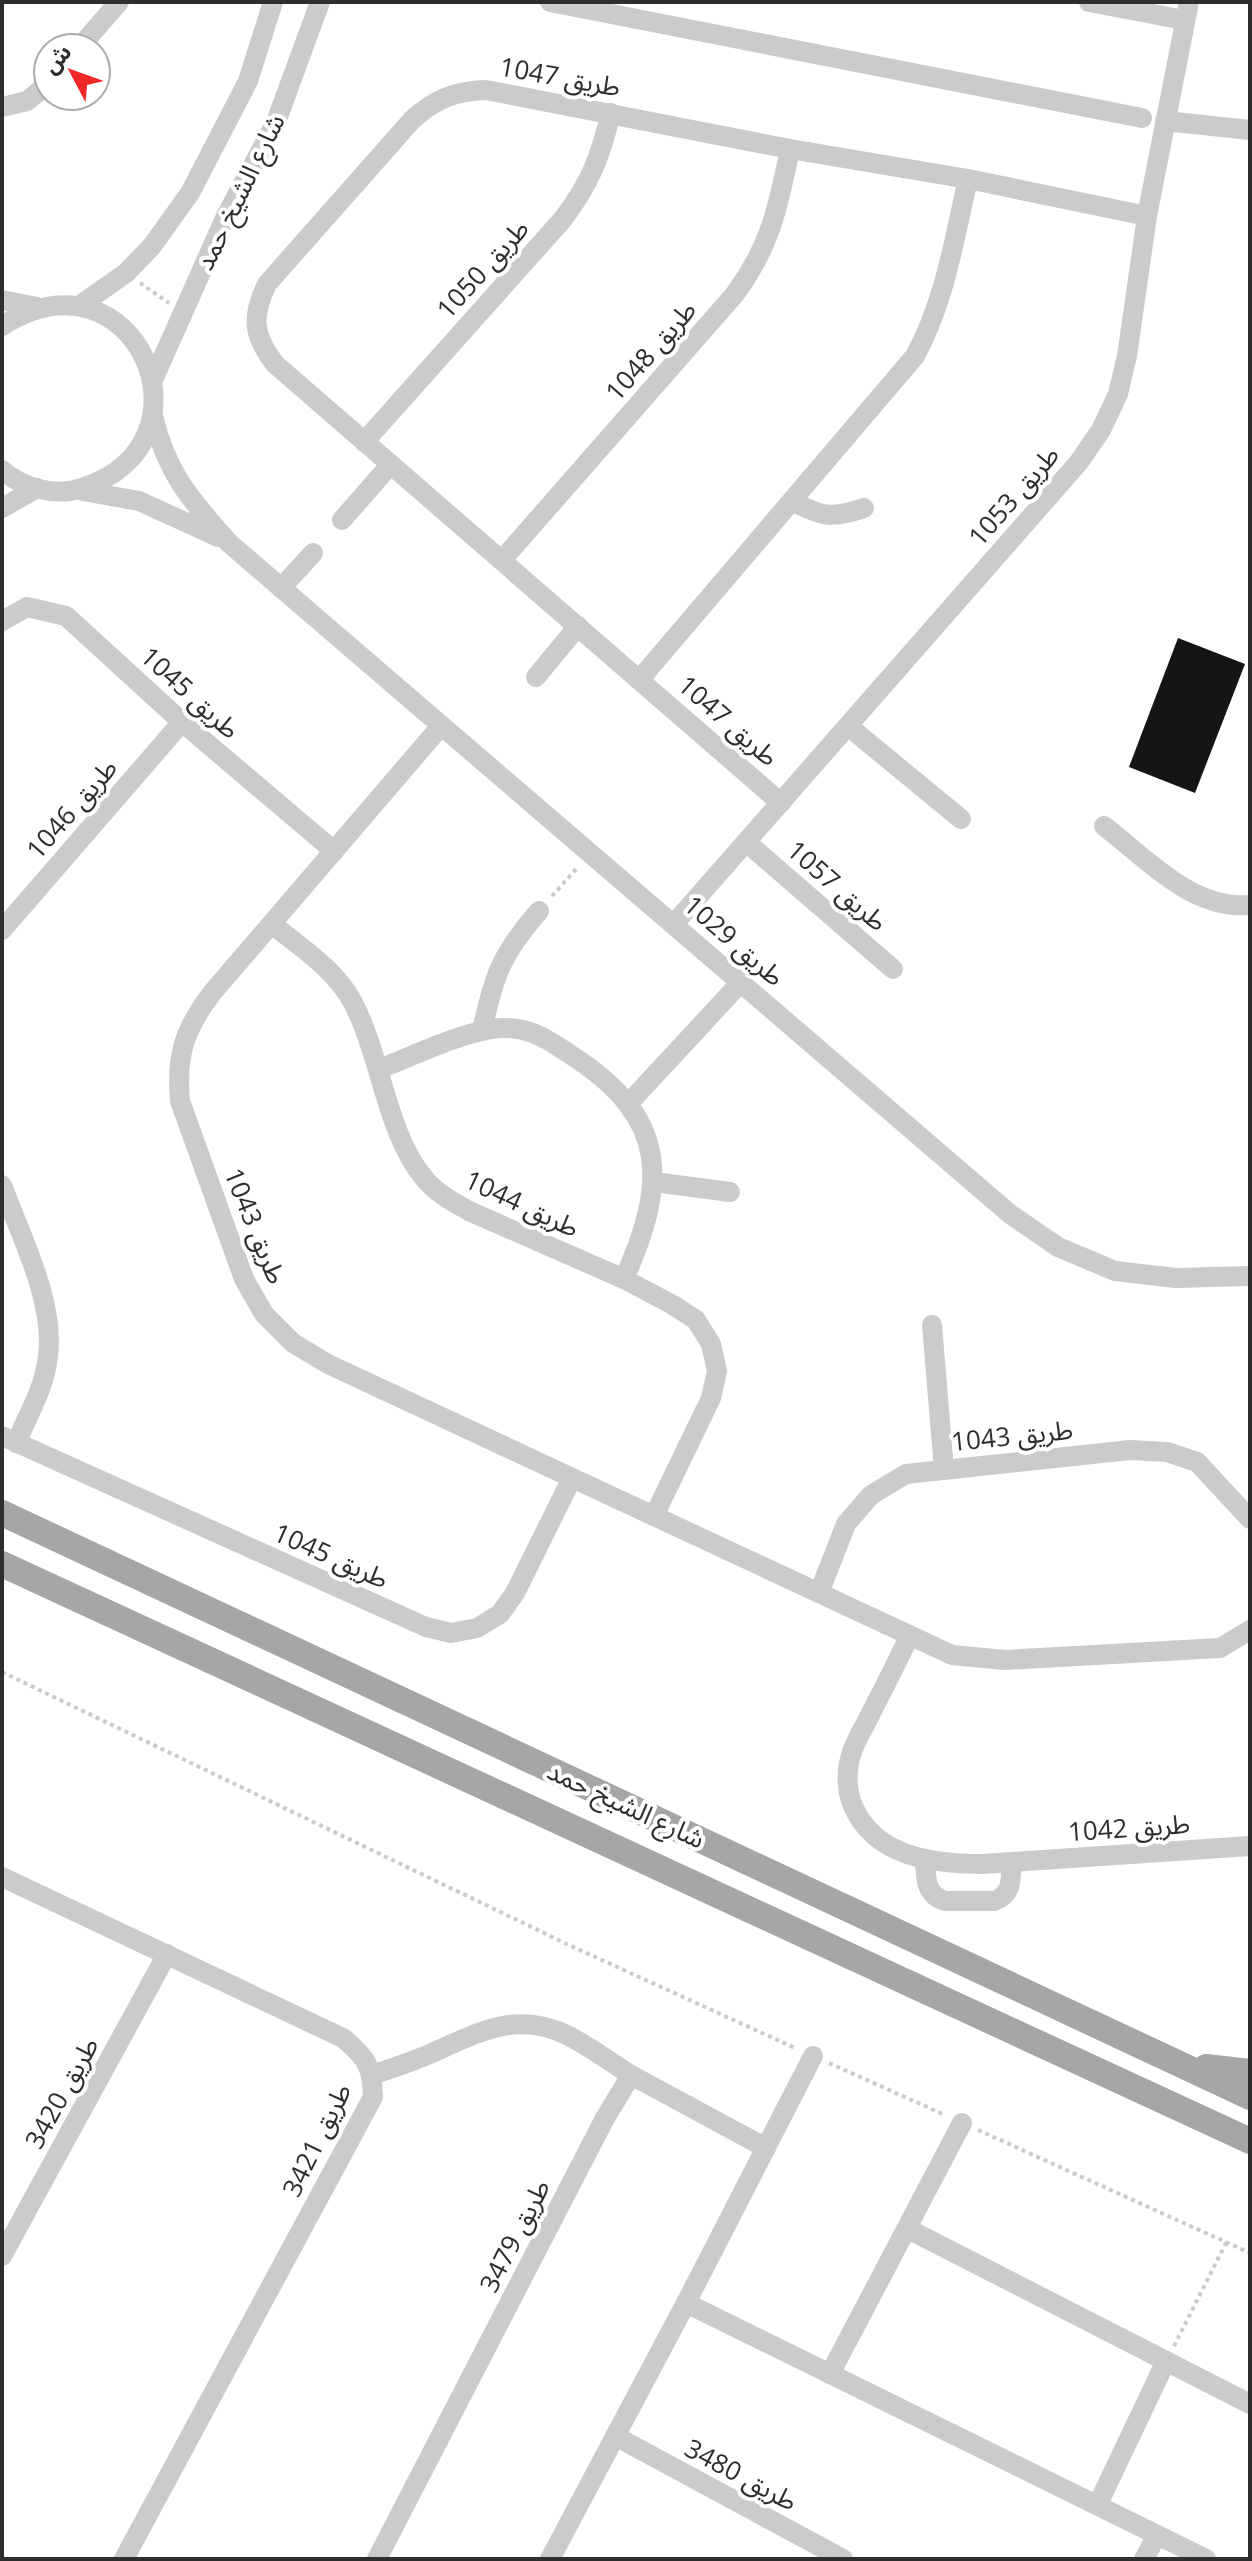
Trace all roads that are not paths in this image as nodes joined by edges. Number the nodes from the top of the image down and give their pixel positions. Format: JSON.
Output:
{"nodes":[{"id":1,"x":119,"y":2,"type":"edge"},
{"id":2,"x":273,"y":2,"type":"edge"},
{"id":3,"x":320,"y":2,"type":"edge"},
{"id":4,"x":550,"y":2,"type":"edge"},
{"id":5,"x":1089,"y":2,"type":"edge"},
{"id":6,"x":1186,"y":11,"type":"edge"},
{"id":7,"x":93,"y":32,"type":"edge"},
{"id":8,"x":32,"y":97,"type":"edge"},
{"id":9,"x":2,"y":107,"type":"edge"},
{"id":10,"x":611,"y":113,"type":"junction"},
{"id":11,"x":1142,"y":118,"type":"dead end"},
{"id":12,"x":1165,"y":121,"type":"junction"},
{"id":13,"x":1250,"y":130,"type":"edge"},
{"id":14,"x":790,"y":149,"type":"junction"},
{"id":15,"x":968,"y":179,"type":"junction"},
{"id":16,"x":1147,"y":216,"type":"junction"},
{"id":17,"x":2,"y":300,"type":"edge"},
{"id":18,"x":79,"y":306,"type":"junction"},
{"id":19,"x":41,"y":307,"type":"junction"},
{"id":20,"x":2,"y":326,"type":"edge"},
{"id":21,"x":153,"y":380,"type":"junction"},
{"id":22,"x":153,"y":416,"type":"junction"},
{"id":23,"x":364,"y":442,"type":"junction"},
{"id":24,"x":390,"y":465,"type":"junction"},
{"id":25,"x":2,"y":470,"type":"edge"},
{"id":26,"x":37,"y":488,"type":"junction"},
{"id":27,"x":76,"y":490,"type":"junction"},
{"id":28,"x":792,"y":501,"type":"junction"},
{"id":29,"x":2,"y":508,"type":"edge"},
{"id":30,"x":864,"y":508,"type":"dead end"},
{"id":31,"x":342,"y":520,"type":"dead end"},
{"id":32,"x":229,"y":543,"type":"junction"},
{"id":33,"x":313,"y":553,"type":"dead end"},
{"id":34,"x":502,"y":560,"type":"junction"},
{"id":35,"x":281,"y":588,"type":"junction"},
{"id":36,"x":2,"y":621,"type":"edge"},
{"id":37,"x":578,"y":626,"type":"junction"},
{"id":38,"x":536,"y":677,"type":"dead end"},
{"id":39,"x":640,"y":679,"type":"junction"},
{"id":40,"x":182,"y":722,"type":"junction"},
{"id":41,"x":441,"y":726,"type":"junction"},
{"id":42,"x":848,"y":726,"type":"junction"},
{"id":43,"x":781,"y":803,"type":"junction"},
{"id":44,"x":961,"y":819,"type":"dead end"},
{"id":45,"x":1104,"y":826,"type":"dead end"},
{"id":46,"x":746,"y":842,"type":"junction"},
{"id":47,"x":334,"y":851,"type":"junction"},
{"id":48,"x":1250,"y":905,"type":"edge"},
{"id":49,"x":539,"y":911,"type":"road end"},
{"id":50,"x":272,"y":924,"type":"junction"},
{"id":51,"x":674,"y":924,"type":"junction"},
{"id":52,"x":2,"y":930,"type":"edge"},
{"id":53,"x":893,"y":969,"type":"dead end"},
{"id":54,"x":742,"y":981,"type":"junction"},
{"id":55,"x":482,"y":1030,"type":"junction"},
{"id":56,"x":379,"y":1069,"type":"junction"},
{"id":57,"x":628,"y":1104,"type":"junction"},
{"id":58,"x":654,"y":1182,"type":"junction"},
{"id":59,"x":2,"y":1185,"type":"edge"},
{"id":60,"x":730,"y":1192,"type":"dead end"},
{"id":61,"x":1250,"y":1276,"type":"edge"},
{"id":62,"x":624,"y":1279,"type":"junction"},
{"id":63,"x":932,"y":1325,"type":"dead end"},
{"id":64,"x":9,"y":1439,"type":"edge"},
{"id":65,"x":944,"y":1470,"type":"junction"},
{"id":66,"x":572,"y":1478,"type":"junction"},
{"id":67,"x":2,"y":1513,"type":"edge"},
{"id":68,"x":654,"y":1516,"type":"junction"},
{"id":69,"x":1250,"y":1519,"type":"edge"},
{"id":70,"x":2,"y":1564,"type":"edge"},
{"id":71,"x":819,"y":1593,"type":"junction"},
{"id":72,"x":1250,"y":1630,"type":"edge"},
{"id":73,"x":909,"y":1637,"type":"junction"},
{"id":74,"x":1250,"y":1846,"type":"edge"},
{"id":75,"x":925,"y":1860,"type":"junction"},
{"id":76,"x":1011,"y":1862,"type":"junction"},
{"id":77,"x":2,"y":1877,"type":"edge"},
{"id":78,"x":167,"y":1954,"type":"junction"},
{"id":79,"x":813,"y":2056,"type":"road end"},
{"id":80,"x":1176,"y":2062,"type":"junction"},
{"id":81,"x":1250,"y":2072,"type":"edge"},
{"id":82,"x":372,"y":2075,"type":"junction"},
{"id":83,"x":631,"y":2075,"type":"junction"},
{"id":84,"x":1250,"y":2097,"type":"edge"},
{"id":85,"x":962,"y":2123,"type":"road end"},
{"id":86,"x":1250,"y":2141,"type":"edge"},
{"id":87,"x":766,"y":2148,"type":"junction"},
{"id":88,"x":908,"y":2229,"type":"junction"},
{"id":89,"x":2,"y":2256,"type":"edge"},
{"id":90,"x":686,"y":2303,"type":"junction"},
{"id":91,"x":1166,"y":2361,"type":"junction"},
{"id":92,"x":830,"y":2374,"type":"junction"},
{"id":93,"x":1250,"y":2404,"type":"edge"},
{"id":94,"x":615,"y":2436,"type":"junction"},
{"id":95,"x":1098,"y":2504,"type":"junction"},
{"id":96,"x":1156,"y":2537,"type":"junction"},
{"id":97,"x":124,"y":2559,"type":"edge"},
{"id":98,"x":377,"y":2559,"type":"edge"},
{"id":99,"x":550,"y":2559,"type":"edge"},
{"id":100,"x":843,"y":2559,"type":"edge"},
{"id":101,"x":1144,"y":2559,"type":"edge"},
{"id":102,"x":1206,"y":2559,"type":"edge"}],
"edges":[{"from":1,"to":7,"type":"street"},
{"from":2,"to":18,"type":"street","name":"شارع الشيخ حمد"},
{"from":3,"to":21,"type":"street","name":"شارع الشيخ حمد"},
{"from":4,"to":11,"type":"street"},
{"from":5,"to":6,"type":"street"},
{"from":6,"to":12,"type":"street","name":"طريق 1053"},
{"from":8,"to":9,"type":"street"},
{"from":10,"to":14,"type":"street","name":"طريق 1047"},
{"from":10,"to":23,"type":"street","name":"طريق 1050"},
{"from":10,"to":23,"type":"street","name":"طريق 1047"},
{"from":12,"to":13,"type":"street"},
{"from":12,"to":16,"type":"street","name":"طريق 1053"},
{"from":14,"to":15,"type":"street","name":"طريق 1047"},
{"from":14,"to":34,"type":"street","name":"طريق 1048"},
{"from":15,"to":16,"type":"street","name":"طريق 1047"},
{"from":15,"to":28,"type":"street","name":"طريق 1047"},
{"from":16,"to":42,"type":"street","name":"طريق 1053"},
{"from":17,"to":19,"type":"street"},
{"from":18,"to":19,"type":"street"},
{"from":18,"to":21,"type":"street"},
{"from":19,"to":20,"type":"street"},
{"from":21,"to":22,"type":"street"},
{"from":22,"to":27,"type":"street"},
{"from":22,"to":32,"type":"street","name":"طريق 1029"},
{"from":23,"to":24,"type":"street","name":"طريق 1047"},
{"from":24,"to":31,"type":"street"},
{"from":24,"to":34,"type":"street","name":"طريق 1047"},
{"from":25,"to":26,"type":"street"},
{"from":26,"to":27,"type":"street","name":"طريق 1029"},
{"from":26,"to":29,"type":"street"},
{"from":27,"to":32,"type":"street","name":"طريق 1029"},
{"from":28,"to":30,"type":"street"},
{"from":28,"to":39,"type":"street","name":"طريق 1047"},
{"from":32,"to":35,"type":"street","name":"طريق 1029"},
{"from":33,"to":35,"type":"street"},
{"from":34,"to":37,"type":"street","name":"طريق 1047"},
{"from":35,"to":41,"type":"street","name":"طريق 1029"},
{"from":36,"to":40,"type":"street","name":"طريق 1045"},
{"from":37,"to":38,"type":"street"},
{"from":37,"to":39,"type":"street","name":"طريق 1047"},
{"from":39,"to":43,"type":"street","name":"طريق 1047"},
{"from":40,"to":47,"type":"street","name":"طريق 1045"},
{"from":40,"to":52,"type":"street","name":"طريق 1046"},
{"from":41,"to":47,"type":"street","name":"طريق 1043"},
{"from":41,"to":51,"type":"street","name":"طريق 1029"},
{"from":42,"to":43,"type":"street","name":"طريق 1053"},
{"from":42,"to":44,"type":"street"},
{"from":43,"to":46,"type":"street","name":"طريق 1053"},
{"from":45,"to":48,"type":"street"},
{"from":46,"to":51,"type":"street","name":"طريق 1053"},
{"from":46,"to":53,"type":"street","name":"طريق 1057"},
{"from":47,"to":50,"type":"street","name":"طريق 1043"},
{"from":49,"to":55,"type":"street"},
{"from":50,"to":56,"type":"street","name":"طريق 1044"},
{"from":50,"to":66,"type":"street","name":"طريق 1043"},
{"from":51,"to":54,"type":"street","name":"طريق 1029"},
{"from":54,"to":57,"type":"street"},
{"from":54,"to":61,"type":"street","name":"طريق 1029"},
{"from":55,"to":56,"type":"street"},
{"from":55,"to":57,"type":"street"},
{"from":56,"to":62,"type":"street","name":"طريق 1044"},
{"from":57,"to":58,"type":"street"},
{"from":58,"to":60,"type":"street"},
{"from":58,"to":62,"type":"street"},
{"from":59,"to":64,"type":"street"},
{"from":62,"to":68,"type":"street","name":"طريق 1044"},
{"from":63,"to":65,"type":"street"},
{"from":64,"to":66,"type":"street","name":"طريق 1045"},
{"from":65,"to":69,"type":"street","name":"طريق 1043"},
{"from":65,"to":71,"type":"street","name":"طريق 1043"},
{"from":66,"to":68,"type":"street","name":"طريق 1043"},
{"from":67,"to":80,"type":"main road","name":"شارع الشيخ حمد"},
{"from":68,"to":71,"type":"street","name":"طريق 1043"},
{"from":70,"to":86,"type":"main road","name":"شارع الشيخ حمد"},
{"from":71,"to":73,"type":"street","name":"طريق 1043"},
{"from":72,"to":73,"type":"street","name":"طريق 1043"},
{"from":73,"to":75,"type":"street","name":"طريق 1042"},
{"from":74,"to":76,"type":"street","name":"طريق 1042"},
{"from":75,"to":76,"type":"street","name":"طريق 1042"},
{"from":75,"to":76,"type":"street"},
{"from":77,"to":78,"type":"street","name":"طريق 3421"},
{"from":78,"to":82,"type":"street","name":"طريق 3421"},
{"from":78,"to":89,"type":"street","name":"طريق 3420"},
{"from":79,"to":87,"type":"street"},
{"from":80,"to":81,"type":"main road"},
{"from":80,"to":84,"type":"main road","name":"شارع الشيخ حمد"},
{"from":82,"to":83,"type":"street"},
{"from":82,"to":97,"type":"street","name":"طريق 3421"},
{"from":83,"to":87,"type":"street"},
{"from":83,"to":98,"type":"street","name":"طريق 3479"},
{"from":85,"to":88,"type":"street"},
{"from":87,"to":90,"type":"street"},
{"from":88,"to":91,"type":"street"},
{"from":88,"to":92,"type":"street"},
{"from":90,"to":92,"type":"street"},
{"from":90,"to":94,"type":"street"},
{"from":91,"to":93,"type":"street"},
{"from":91,"to":95,"type":"street"},
{"from":92,"to":95,"type":"street"},
{"from":94,"to":99,"type":"street"},
{"from":94,"to":100,"type":"street","name":"طريق 3480"},
{"from":95,"to":96,"type":"street"},
{"from":96,"to":101,"type":"street"},
{"from":96,"to":102,"type":"street"}]}
